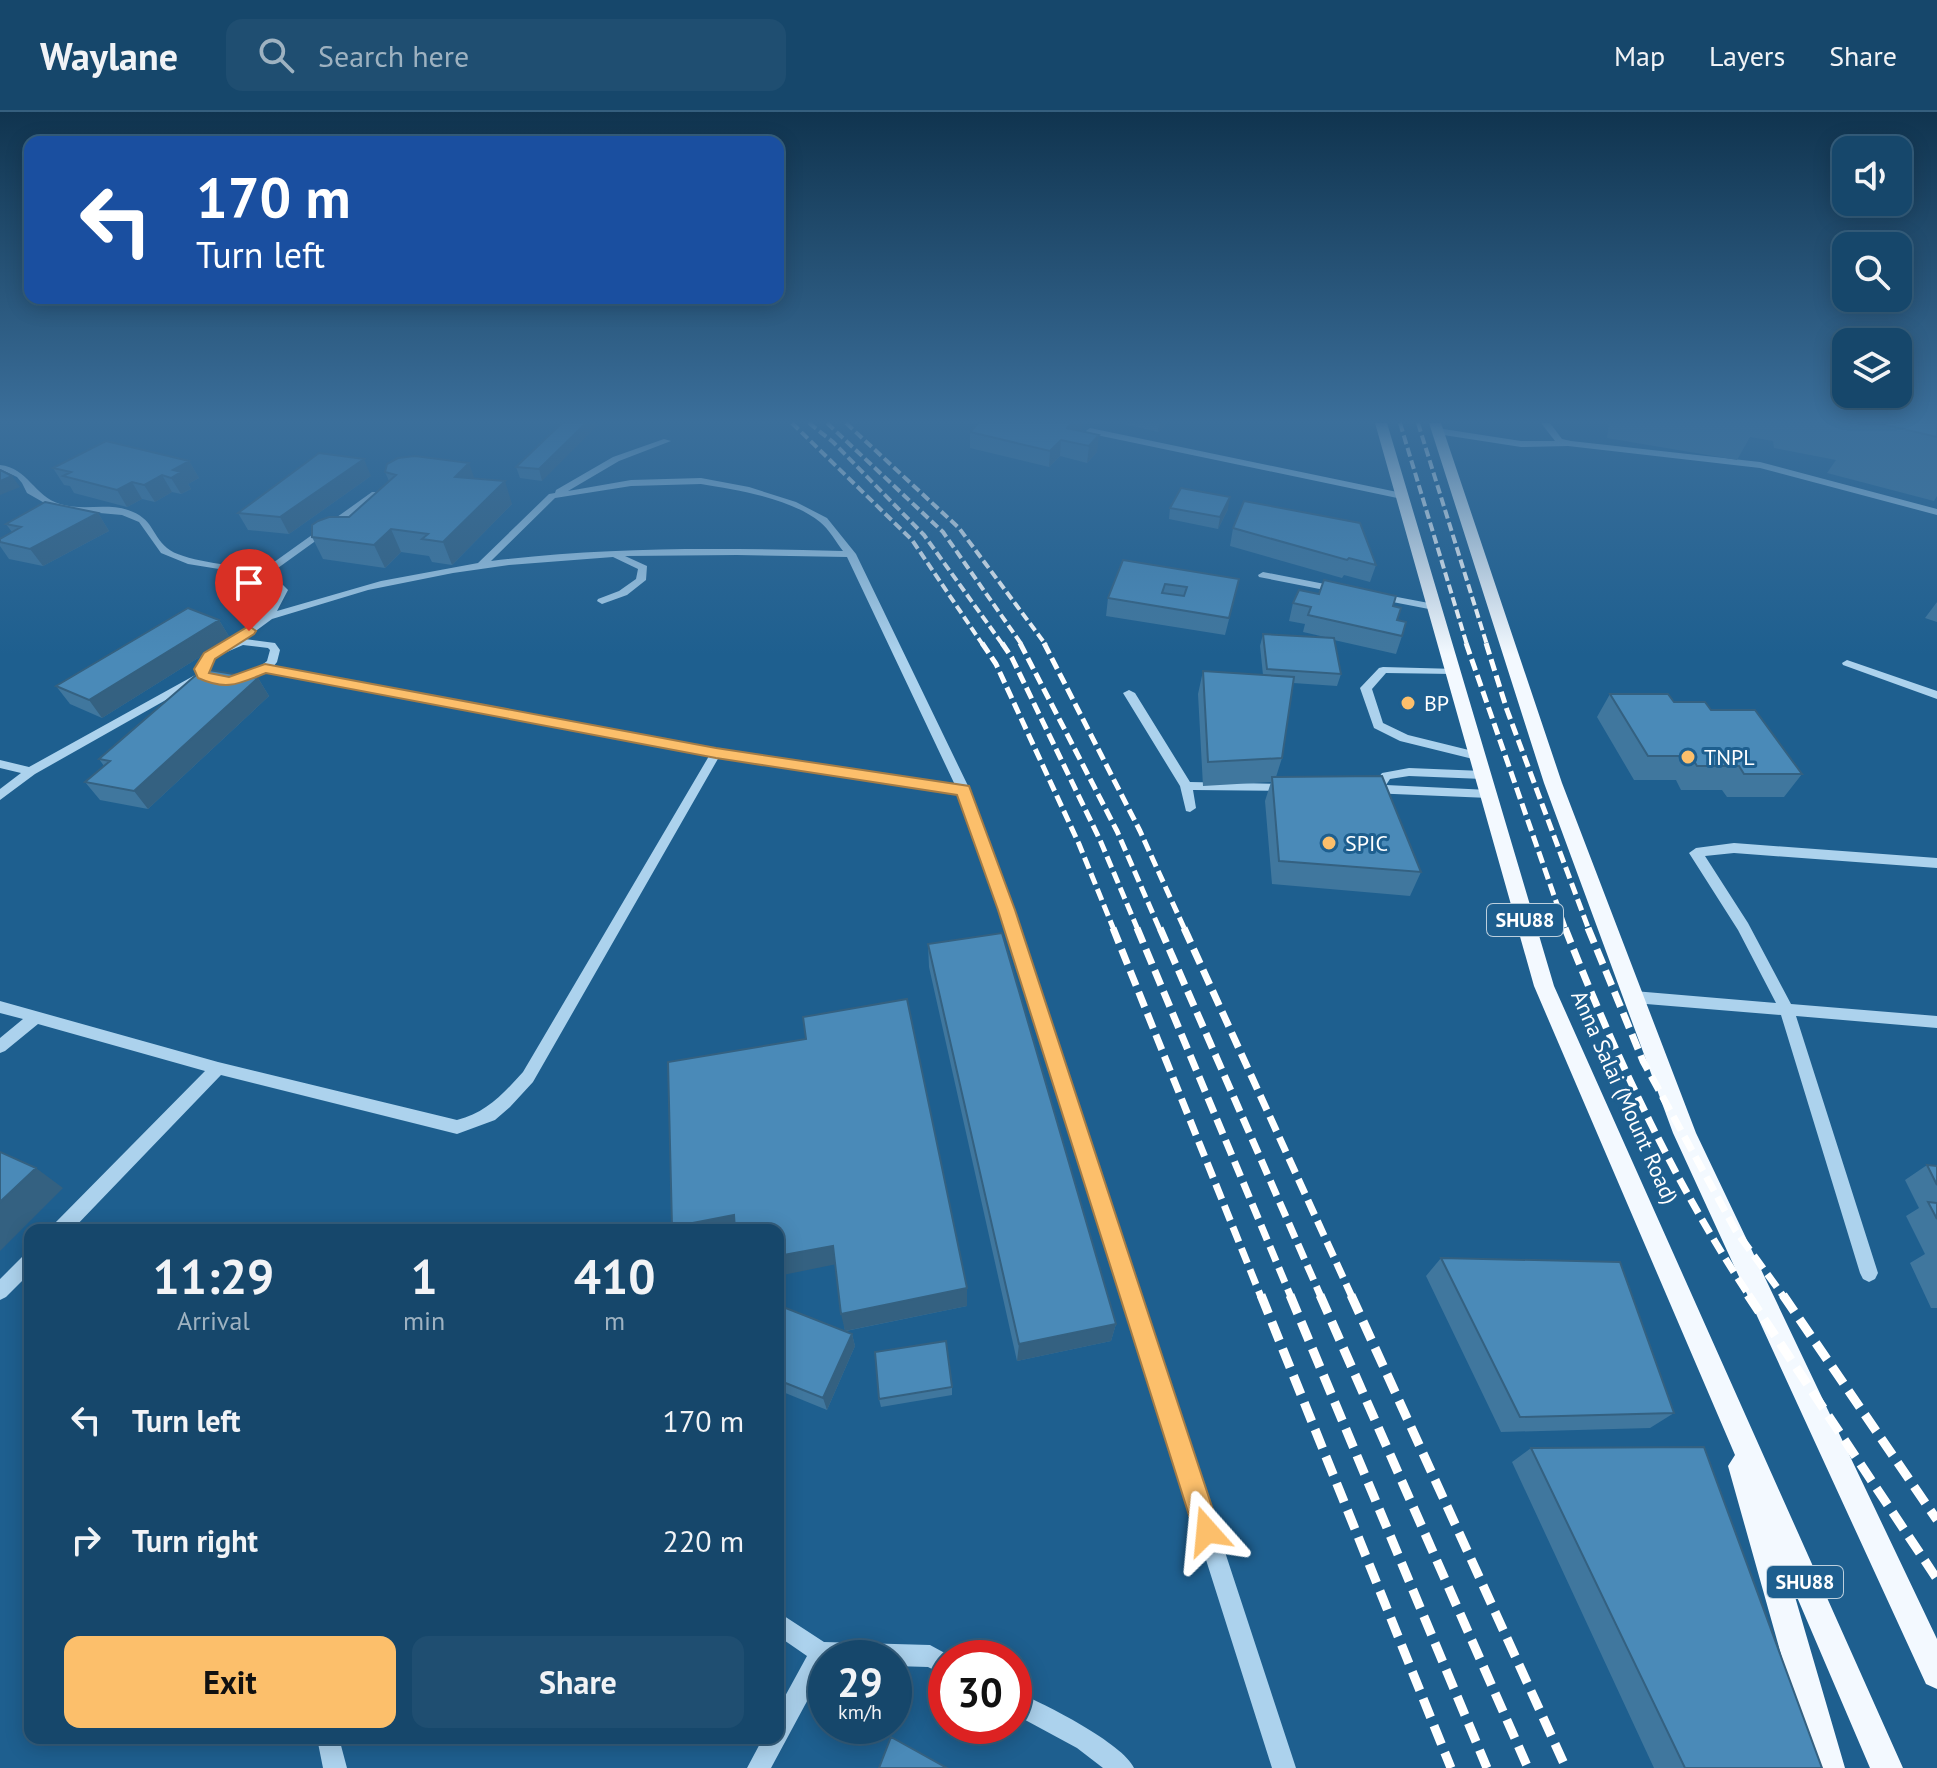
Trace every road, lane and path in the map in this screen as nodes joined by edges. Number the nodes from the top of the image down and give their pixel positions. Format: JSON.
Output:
{"nodes":[{"id":1,"x":46,"y":500,"type":"edge"},
{"id":2,"x":366,"y":500,"type":"edge"},
{"id":3,"x":548,"y":500,"type":"edge"},
{"id":4,"x":781,"y":500,"type":"edge"},
{"id":5,"x":1403,"y":500,"type":"edge"},
{"id":6,"x":1460,"y":500,"type":"edge"},
{"id":7,"x":1893,"y":500,"type":"edge"},
{"id":8,"x":1937,"y":512,"type":"edge"},
{"id":9,"x":610,"y":554,"type":"junction"},
{"id":10,"x":851,"y":554,"type":"junction"},
{"id":11,"x":481,"y":566,"type":"junction"},
{"id":12,"x":265,"y":573,"type":"junction"},
{"id":13,"x":1263,"y":575,"type":"dead end"},
{"id":14,"x":1348,"y":591,"type":"edge"},
{"id":15,"x":1362,"y":594,"type":"edge"},
{"id":16,"x":602,"y":601,"type":"dead end"},
{"id":17,"x":1434,"y":607,"type":"junction"},
{"id":18,"x":268,"y":617,"type":"junction"},
{"id":19,"x":230,"y":645,"type":"junction"},
{"id":20,"x":1847,"y":663,"type":"dead end"},
{"id":21,"x":265,"y":669,"type":"junction"},
{"id":22,"x":1453,"y":671,"type":"junction"},
{"id":23,"x":203,"y":675,"type":"junction"},
{"id":24,"x":1129,"y":693,"type":"dead end"},
{"id":25,"x":1937,"y":695,"type":"edge"},
{"id":26,"x":716,"y":753,"type":"junction"},
{"id":27,"x":0,"y":764,"type":"edge"},
{"id":28,"x":31,"y":771,"type":"junction"},
{"id":29,"x":1483,"y":775,"type":"junction"},
{"id":30,"x":1186,"y":786,"type":"junction"},
{"id":31,"x":1297,"y":788,"type":"edge"},
{"id":32,"x":1361,"y":789,"type":"edge"},
{"id":33,"x":1377,"y":789,"type":"junction"},
{"id":34,"x":964,"y":790,"type":"junction"},
{"id":35,"x":0,"y":796,"type":"edge"},
{"id":36,"x":1190,"y":808,"type":"dead end"},
{"id":37,"x":1937,"y":863,"type":"edge"},
{"id":38,"x":1634,"y":997,"type":"junction"},
{"id":39,"x":0,"y":1007,"type":"edge"},
{"id":40,"x":1787,"y":1010,"type":"junction"},
{"id":41,"x":37,"y":1016,"type":"junction"},
{"id":42,"x":1937,"y":1022,"type":"edge"},
{"id":43,"x":0,"y":1047,"type":"edge"},
{"id":44,"x":218,"y":1068,"type":"junction"},
{"id":45,"x":66,"y":1224,"type":"edge"},
{"id":46,"x":24,"y":1267,"type":"edge"},
{"id":47,"x":1869,"y":1273,"type":"dead end"},
{"id":48,"x":0,"y":1291,"type":"edge"},
{"id":49,"x":1723,"y":1396,"type":"junction"},
{"id":50,"x":784,"y":1627,"type":"edge"},
{"id":51,"x":808,"y":1644,"type":"edge"},
{"id":52,"x":1937,"y":1673,"type":"edge"},
{"id":53,"x":808,"y":1677,"type":"edge"},
{"id":54,"x":1032,"y":1712,"type":"edge"},
{"id":55,"x":784,"y":1721,"type":"edge"},
{"id":56,"x":329,"y":1744,"type":"edge"},
{"id":57,"x":772,"y":1744,"type":"edge"},
{"id":58,"x":335,"y":1768,"type":"edge"},
{"id":59,"x":759,"y":1768,"type":"edge"},
{"id":60,"x":1122,"y":1768,"type":"edge"},
{"id":61,"x":1284,"y":1768,"type":"edge"},
{"id":62,"x":1829,"y":1768,"type":"edge"},
{"id":63,"x":1887,"y":1768,"type":"edge"}],
"edges":[{"from":1,"to":12,"type":"street"},
{"from":2,"to":12,"type":"street"},
{"from":3,"to":11,"type":"street"},
{"from":4,"to":10,"type":"street"},
{"from":5,"to":17,"type":"main road","name":"Anna Salai (Mount Road)","number":"SHU88"},
{"from":6,"to":38,"type":"main road","name":"Anna Salai (Mount Road)"},
{"from":7,"to":8,"type":"street"},
{"from":9,"to":10,"type":"street"},
{"from":9,"to":11,"type":"street"},
{"from":9,"to":16,"type":"street"},
{"from":10,"to":34,"type":"street"},
{"from":11,"to":18,"type":"street"},
{"from":12,"to":18,"type":"street"},
{"from":13,"to":14,"type":"street"},
{"from":15,"to":17,"type":"street"},
{"from":17,"to":22,"type":"main road","name":"Anna Salai (Mount Road)","number":"SHU88"},
{"from":18,"to":19,"type":"street"},
{"from":19,"to":21,"type":"street"},
{"from":19,"to":23,"type":"street"},
{"from":20,"to":25,"type":"street"},
{"from":21,"to":23,"type":"street"},
{"from":21,"to":26,"type":"street"},
{"from":22,"to":29,"type":"main road","name":"Anna Salai (Mount Road)","number":"SHU88"},
{"from":22,"to":29,"type":"street"},
{"from":23,"to":28,"type":"street"},
{"from":24,"to":30,"type":"street"},
{"from":26,"to":34,"type":"street"},
{"from":26,"to":44,"type":"street"},
{"from":27,"to":28,"type":"street"},
{"from":28,"to":35,"type":"street"},
{"from":29,"to":33,"type":"street"},
{"from":29,"to":33,"type":"street"},
{"from":29,"to":49,"type":"main road","name":"Anna Salai (Mount Road)","number":"SHU88"},
{"from":30,"to":31,"type":"street"},
{"from":30,"to":36,"type":"street"},
{"from":32,"to":33,"type":"street"},
{"from":34,"to":61,"type":"street"},
{"from":37,"to":40,"type":"street"},
{"from":38,"to":40,"type":"street"},
{"from":38,"to":52,"type":"main road","name":"Anna Salai (Mount Road)"},
{"from":39,"to":41,"type":"street"},
{"from":40,"to":42,"type":"street"},
{"from":40,"to":47,"type":"street"},
{"from":41,"to":43,"type":"street"},
{"from":41,"to":44,"type":"street"},
{"from":44,"to":45,"type":"street"},
{"from":46,"to":48,"type":"street"},
{"from":49,"to":62,"type":"main road"},
{"from":49,"to":63,"type":"main road","name":"Anna Salai (Mount Road)","number":"SHU88"},
{"from":50,"to":51,"type":"street"},
{"from":53,"to":55,"type":"street"},
{"from":54,"to":60,"type":"street"},
{"from":56,"to":58,"type":"street"},
{"from":57,"to":59,"type":"street"}]}
